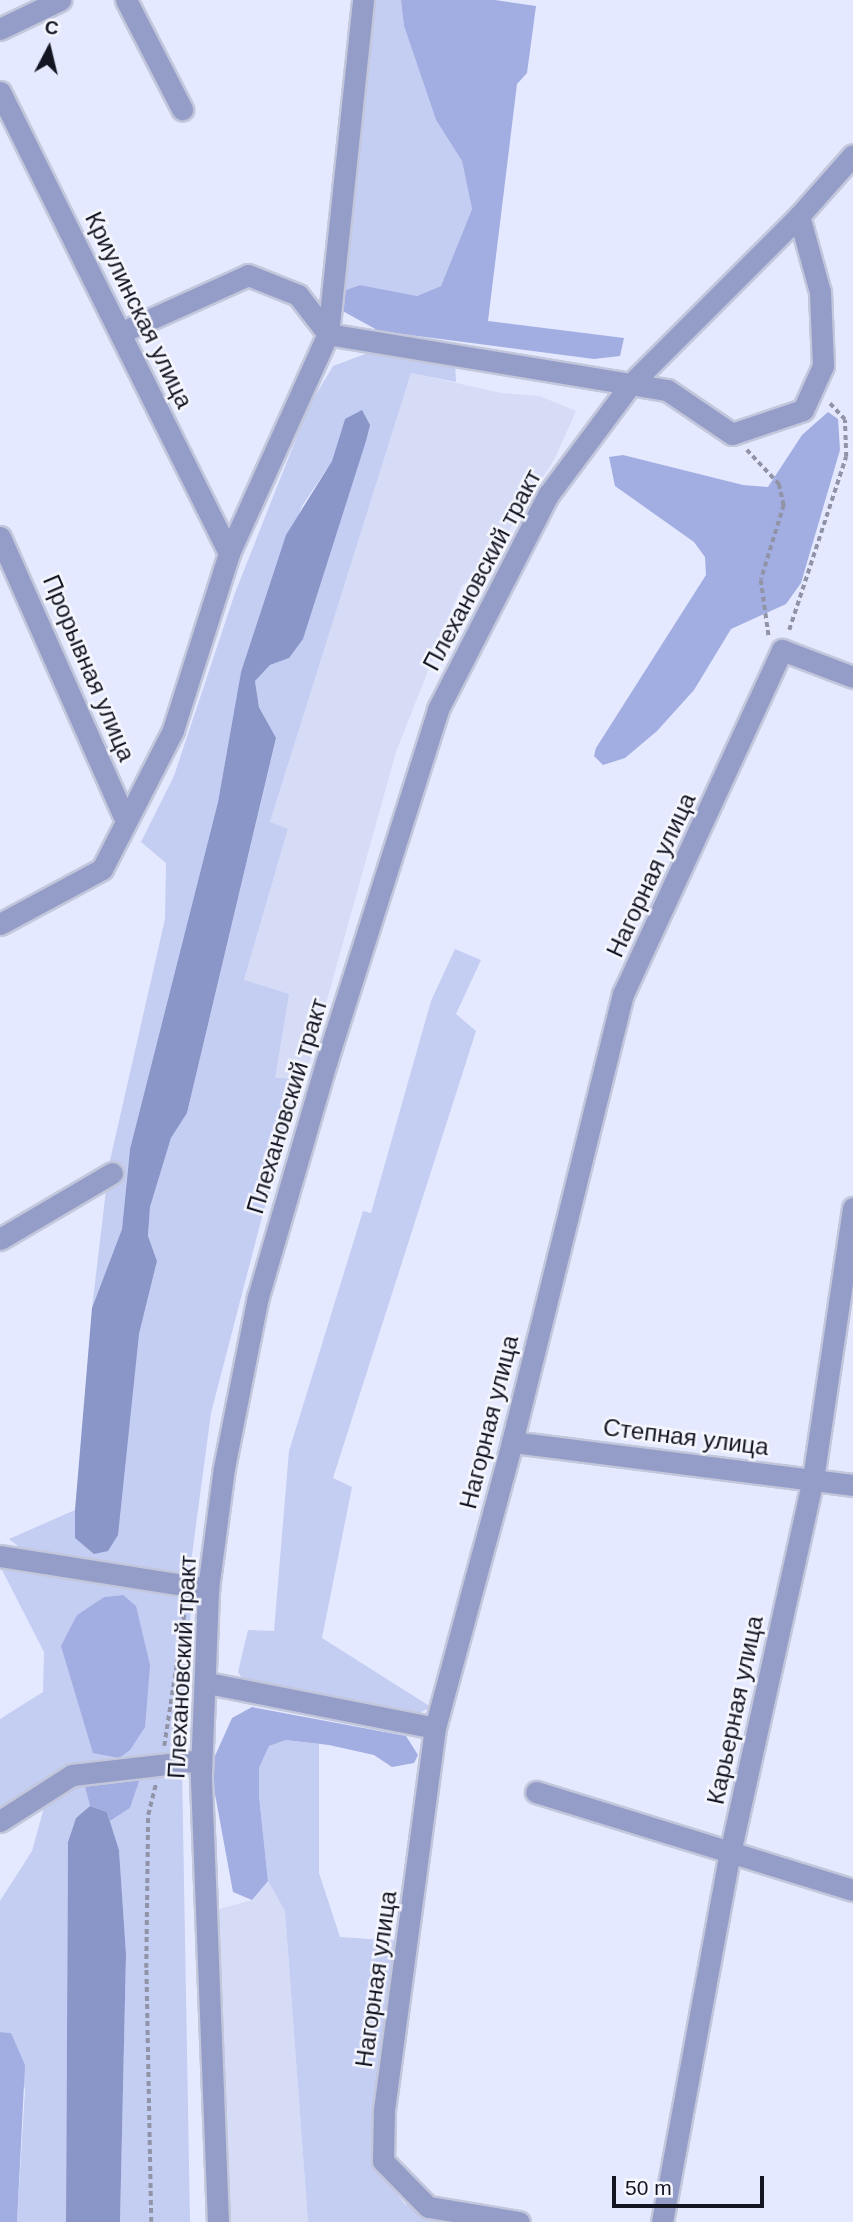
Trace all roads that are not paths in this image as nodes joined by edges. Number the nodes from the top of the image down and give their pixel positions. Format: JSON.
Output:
{"nodes":[{"id":1,"x":60,"y":0,"type":"edge"},
{"id":2,"x":127,"y":0,"type":"edge"},
{"id":3,"x":363,"y":0,"type":"edge"},
{"id":4,"x":0,"y":29,"type":"edge"},
{"id":5,"x":0,"y":92,"type":"edge"},
{"id":6,"x":182,"y":109,"type":"dead end"},
{"id":7,"x":853,"y":155,"type":"edge"},
{"id":8,"x":799,"y":216,"type":"junction"},
{"id":9,"x":122,"y":332,"type":"junction"},
{"id":10,"x":328,"y":334,"type":"junction"},
{"id":11,"x":630,"y":386,"type":"junction"},
{"id":12,"x":0,"y":537,"type":"edge"},
{"id":13,"x":229,"y":554,"type":"junction"},
{"id":14,"x":853,"y":677,"type":"edge"},
{"id":15,"x":127,"y":821,"type":"junction"},
{"id":16,"x":0,"y":924,"type":"edge"},
{"id":17,"x":112,"y":1173,"type":"dead end"},
{"id":18,"x":853,"y":1208,"type":"edge"},
{"id":19,"x":0,"y":1239,"type":"edge"},
{"id":20,"x":512,"y":1442,"type":"junction"},
{"id":21,"x":813,"y":1479,"type":"junction"},
{"id":22,"x":853,"y":1485,"type":"edge"},
{"id":23,"x":0,"y":1556,"type":"edge"},
{"id":24,"x":199,"y":1588,"type":"junction"},
{"id":25,"x":208,"y":1683,"type":"junction"},
{"id":26,"x":435,"y":1728,"type":"junction"},
{"id":27,"x":201,"y":1760,"type":"junction"},
{"id":28,"x":536,"y":1792,"type":"dead end"},
{"id":29,"x":0,"y":1821,"type":"edge"},
{"id":30,"x":730,"y":1853,"type":"junction"},
{"id":31,"x":853,"y":1890,"type":"edge"},
{"id":32,"x":218,"y":2222,"type":"edge"},
{"id":33,"x":519,"y":2222,"type":"edge"},
{"id":34,"x":662,"y":2222,"type":"edge"}],
"edges":[{"from":1,"to":4,"type":"street"},
{"from":2,"to":6,"type":"street"},
{"from":3,"to":10,"type":"street"},
{"from":5,"to":9,"type":"street","name":"Криулинская улица"},
{"from":7,"to":8,"type":"street","name":"Плехановский тракт"},
{"from":8,"to":11,"type":"street","name":"Плехановский тракт"},
{"from":8,"to":11,"type":"street"},
{"from":9,"to":10,"type":"street"},
{"from":9,"to":13,"type":"street","name":"Криулинская улица"},
{"from":10,"to":11,"type":"street"},
{"from":10,"to":13,"type":"street"},
{"from":11,"to":24,"type":"street","name":"Плехановский тракт"},
{"from":12,"to":15,"type":"street","name":"Прорывная улица"},
{"from":13,"to":15,"type":"street"},
{"from":14,"to":20,"type":"street","name":"Нагорная улица"},
{"from":15,"to":16,"type":"street"},
{"from":17,"to":19,"type":"street"},
{"from":18,"to":21,"type":"street","name":"Карьерная улица"},
{"from":20,"to":21,"type":"street","name":"Степная улица"},
{"from":20,"to":26,"type":"street","name":"Нагорная улица"},
{"from":21,"to":22,"type":"street","name":"Степная улица"},
{"from":21,"to":30,"type":"street","name":"Карьерная улица"},
{"from":23,"to":24,"type":"street"},
{"from":24,"to":25,"type":"street","name":"Плехановский тракт"},
{"from":25,"to":26,"type":"street"},
{"from":25,"to":27,"type":"street","name":"Плехановский тракт"},
{"from":26,"to":33,"type":"street","name":"Нагорная улица"},
{"from":27,"to":29,"type":"street"},
{"from":27,"to":32,"type":"street","name":"Плехановский тракт"},
{"from":28,"to":30,"type":"street"},
{"from":30,"to":31,"type":"street"},
{"from":30,"to":34,"type":"street","name":"Карьерная улица"}]}
